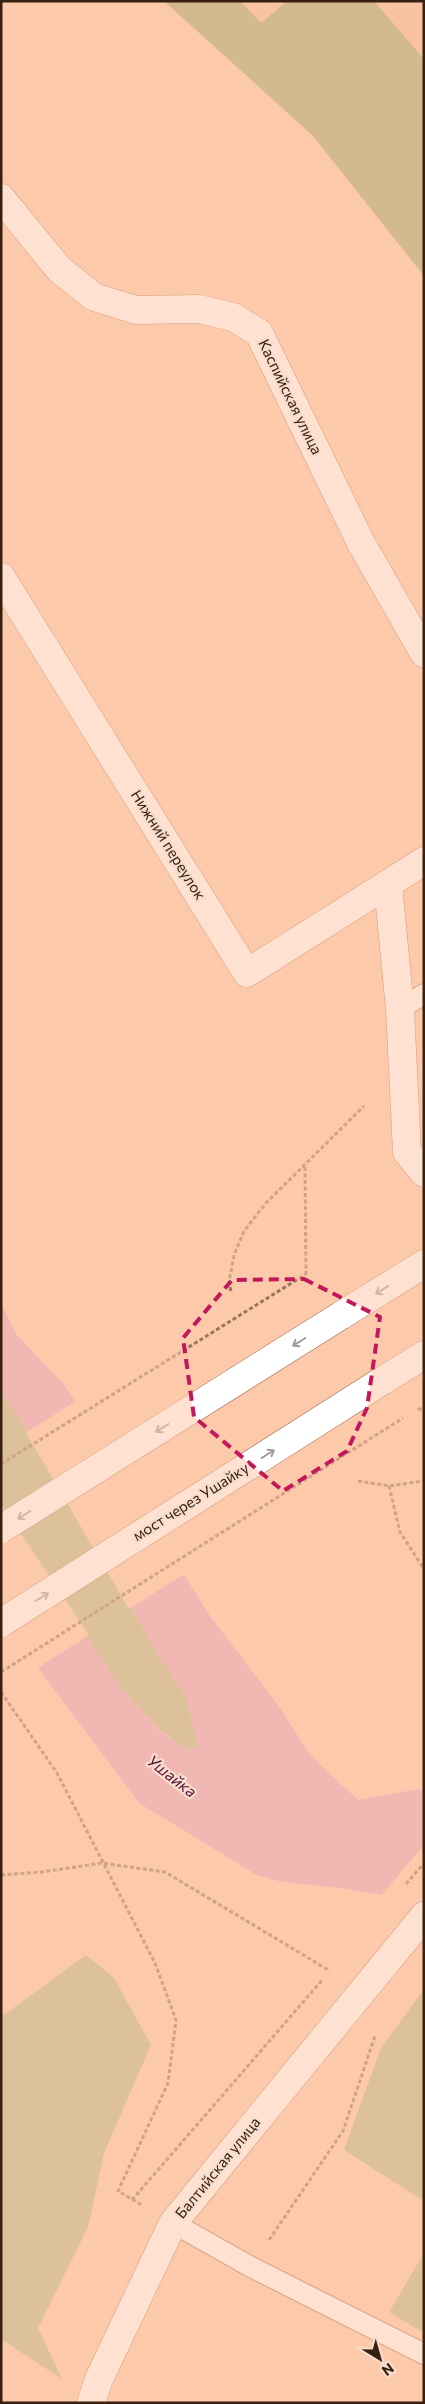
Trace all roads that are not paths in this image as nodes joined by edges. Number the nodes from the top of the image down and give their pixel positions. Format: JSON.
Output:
{"nodes":[{"id":1,"x":1,"y":198,"type":"edge"},
{"id":2,"x":1,"y":577,"type":"edge"},
{"id":3,"x":424,"y":653,"type":"edge"},
{"id":4,"x":424,"y":861,"type":"edge"},
{"id":5,"x":388,"y":885,"type":"junction"},
{"id":6,"x":424,"y":994,"type":"edge"},
{"id":7,"x":400,"y":1009,"type":"junction"},
{"id":8,"x":424,"y":1173,"type":"edge"},
{"id":9,"x":424,"y":1264,"type":"edge"},
{"id":10,"x":424,"y":1355,"type":"edge"},
{"id":11,"x":1,"y":1529,"type":"edge"},
{"id":12,"x":1,"y":1623,"type":"edge"},
{"id":13,"x":424,"y":1916,"type":"edge"},
{"id":14,"x":173,"y":2223,"type":"junction"},
{"id":15,"x":424,"y":2354,"type":"edge"},
{"id":16,"x":91,"y":2403,"type":"edge"}],
"edges":[{"from":1,"to":3,"type":"street","name":"Каспийская улица"},
{"from":2,"to":5,"type":"street","name":"Нижний переулок"},
{"from":4,"to":5,"type":"street"},
{"from":5,"to":7,"type":"street"},
{"from":6,"to":7,"type":"lane"},
{"from":7,"to":8,"type":"street"},
{"from":9,"to":11,"type":"street","one_way":true,"bridge":true},
{"from":12,"to":10,"type":"street","name":"мост через Ушайку","one_way":true,"bridge":true},
{"from":13,"to":14,"type":"street","name":"Балтийская улица"},
{"from":14,"to":15,"type":"lane"},
{"from":14,"to":16,"type":"street","name":"Балтийская улица"}]}
